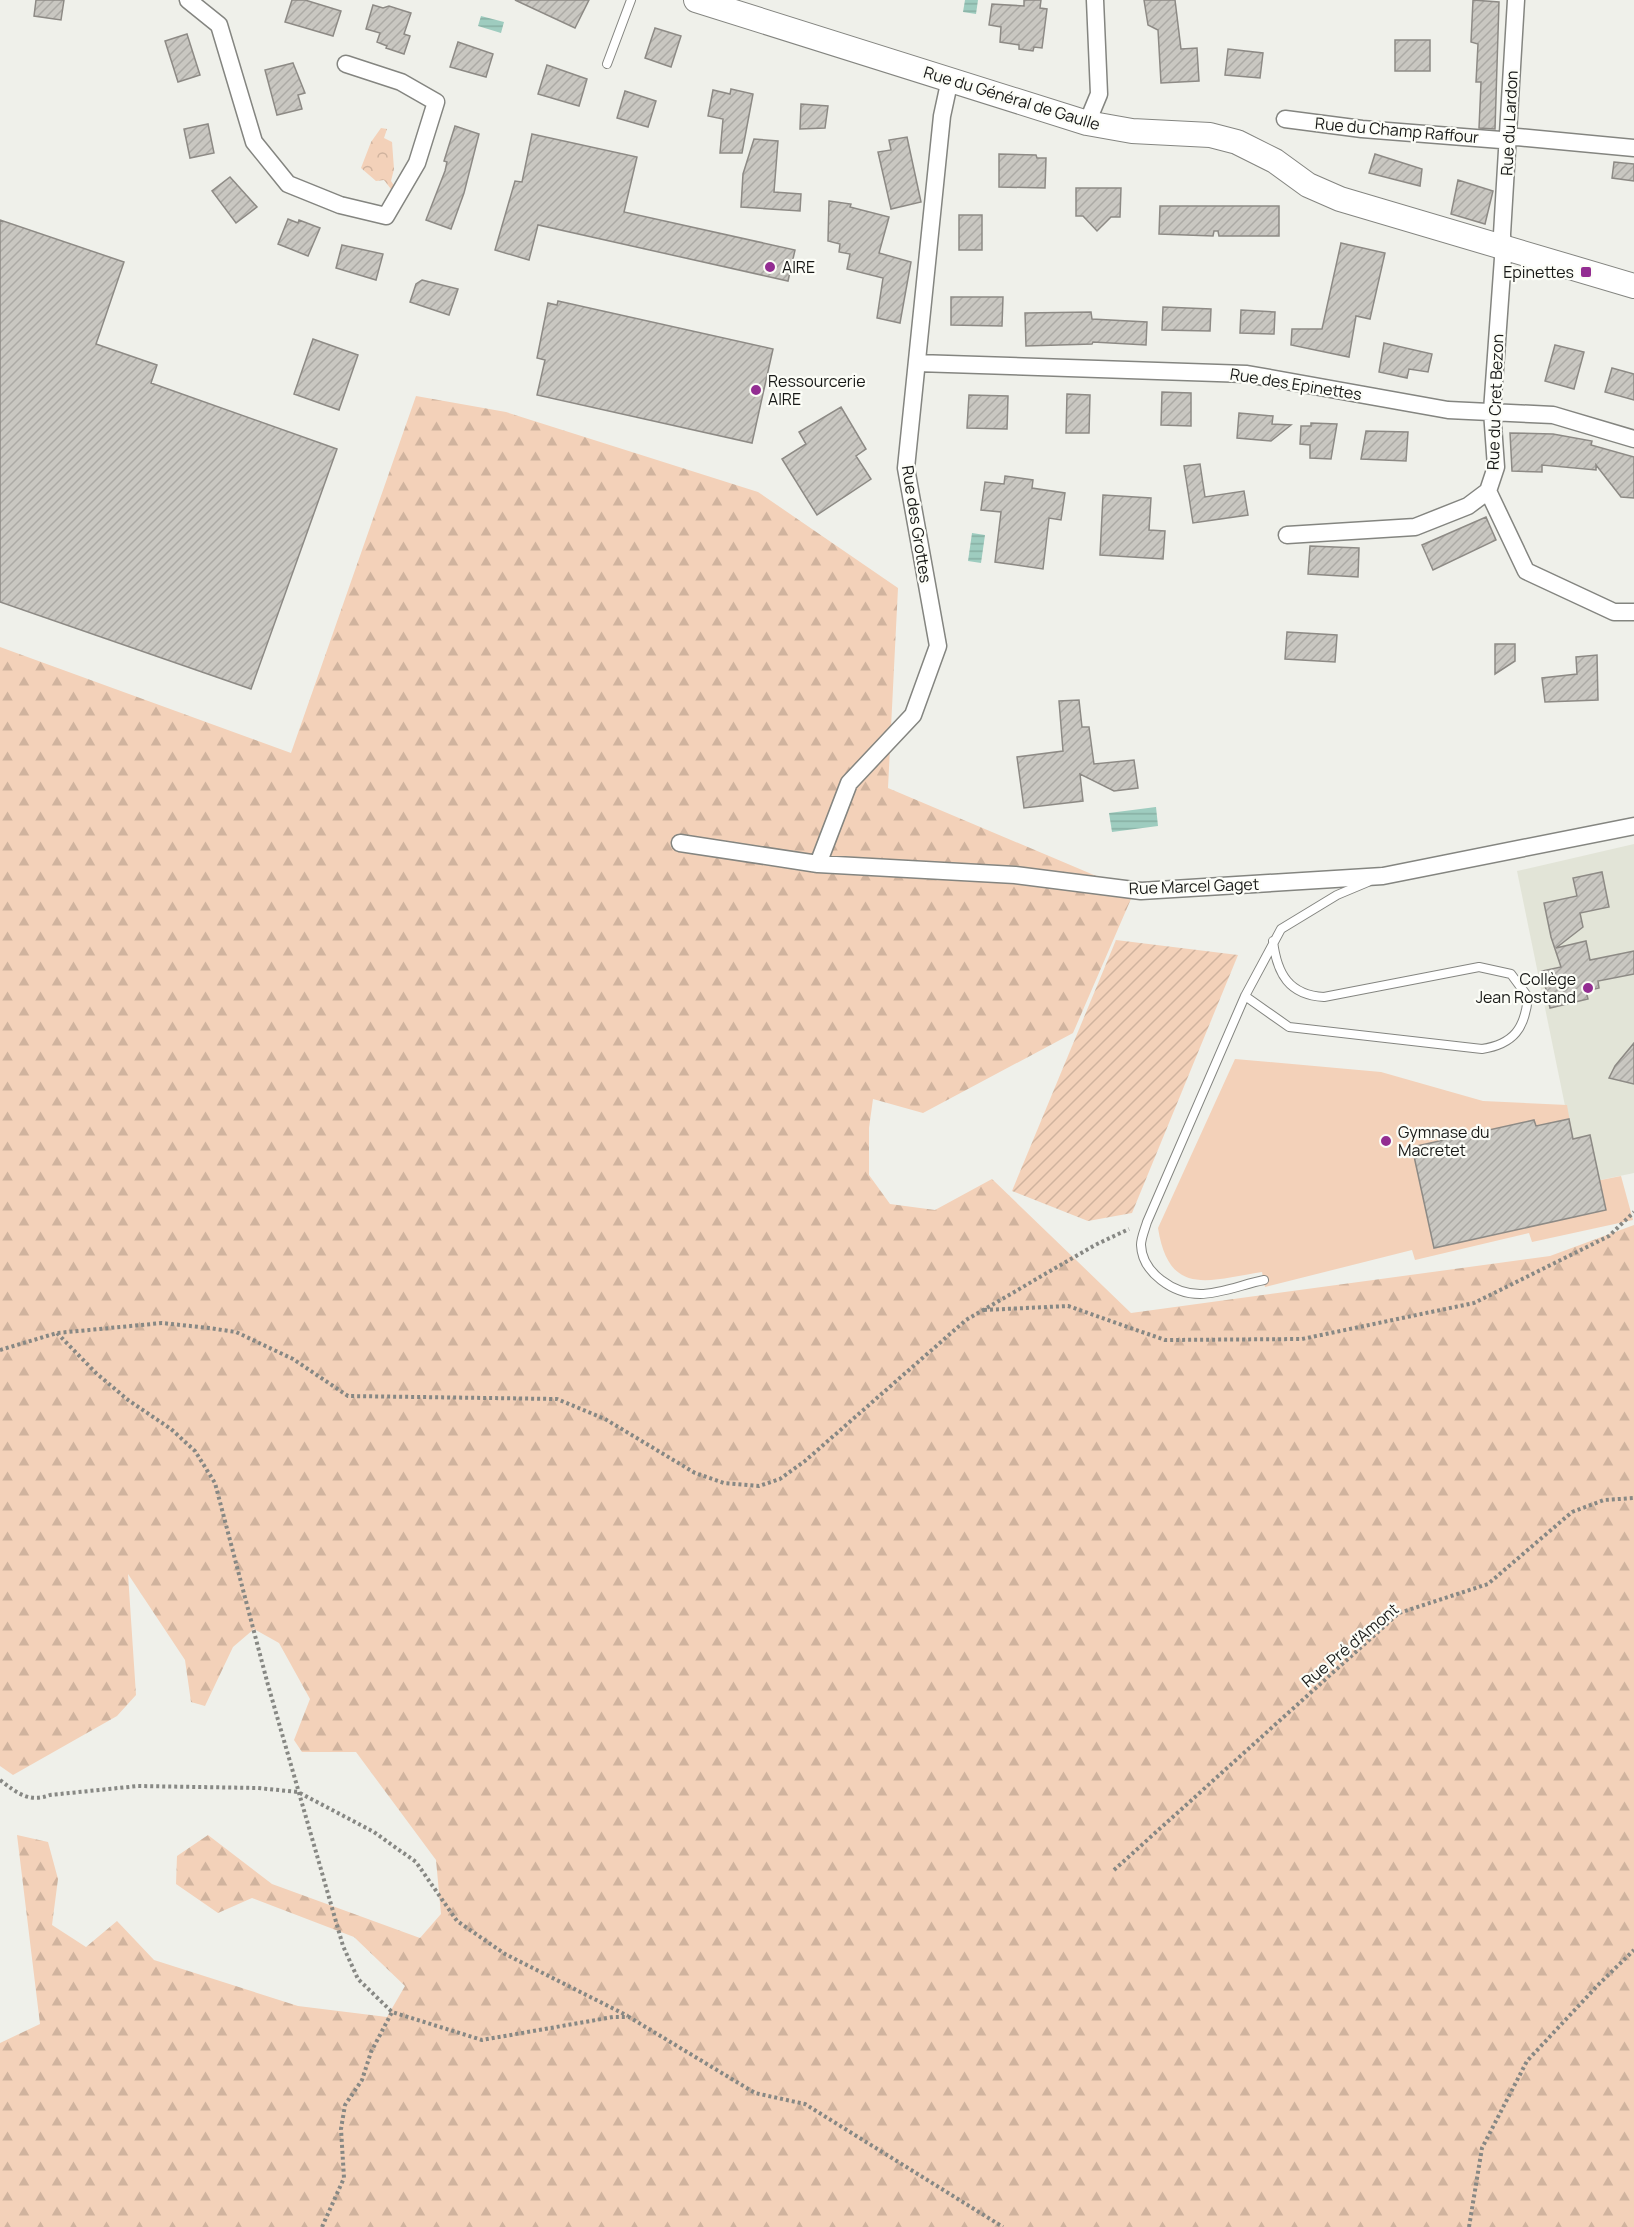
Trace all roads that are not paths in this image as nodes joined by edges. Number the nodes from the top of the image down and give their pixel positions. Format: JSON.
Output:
{"nodes":[{"id":1,"x":188,"y":0,"type":"edge"},
{"id":2,"x":631,"y":0,"type":"edge"},
{"id":3,"x":696,"y":0,"type":"edge"},
{"id":4,"x":1095,"y":0,"type":"edge"},
{"id":5,"x":1516,"y":0,"type":"edge"},
{"id":6,"x":346,"y":64,"type":"dead end"},
{"id":7,"x":607,"y":64,"type":"dead end"},
{"id":8,"x":950,"y":79,"type":"junction"},
{"id":9,"x":1285,"y":119,"type":"dead end"},
{"id":10,"x":1087,"y":123,"type":"junction"},
{"id":11,"x":1509,"y":138,"type":"junction"},
{"id":12,"x":1634,"y":148,"type":"edge"},
{"id":13,"x":1503,"y":246,"type":"junction"},
{"id":14,"x":1634,"y":286,"type":"edge"},
{"id":15,"x":917,"y":363,"type":"junction"},
{"id":16,"x":1492,"y":411,"type":"junction"},
{"id":17,"x":1634,"y":439,"type":"edge"},
{"id":18,"x":1488,"y":490,"type":"junction"},
{"id":19,"x":1287,"y":535,"type":"dead end"},
{"id":20,"x":1634,"y":612,"type":"edge"},
{"id":21,"x":1634,"y":826,"type":"edge"},
{"id":22,"x":680,"y":843,"type":"dead end"},
{"id":23,"x":818,"y":864,"type":"junction"},
{"id":24,"x":1383,"y":876,"type":"junction"},
{"id":25,"x":1273,"y":941,"type":"junction"},
{"id":26,"x":1245,"y":996,"type":"junction"},
{"id":27,"x":1264,"y":1280,"type":"dead end"}],
"edges":[{"from":1,"to":6,"type":"street"},
{"from":2,"to":7,"type":"lane"},
{"from":3,"to":8,"type":"main road","name":"Rue du Général de Gaulle"},
{"from":4,"to":10,"type":"street"},
{"from":5,"to":11,"type":"street","name":"Rue du Lardon"},
{"from":8,"to":10,"type":"main road","name":"Rue du Général de Gaulle"},
{"from":8,"to":15,"type":"street","name":"Rue des Grottes"},
{"from":9,"to":11,"type":"street","name":"Rue du Champ Raffour"},
{"from":10,"to":13,"type":"main road","name":"Rue du Général de Gaulle"},
{"from":11,"to":12,"type":"street","name":"Rue du Champ Raffour"},
{"from":11,"to":13,"type":"street","name":"Rue du Lardon"},
{"from":13,"to":14,"type":"main road","name":"Rue du Général de Gaulle"},
{"from":13,"to":16,"type":"street","name":"Rue du Cret Bezon"},
{"from":15,"to":16,"type":"street","name":"Rue des Epinettes"},
{"from":15,"to":23,"type":"street","name":"Rue des Grottes"},
{"from":16,"to":17,"type":"street","name":"Rue des Epinettes"},
{"from":16,"to":18,"type":"street","name":"Rue du Cret Bezon"},
{"from":18,"to":19,"type":"street","name":"Rue du Cret Bezon"},
{"from":18,"to":20,"type":"street"},
{"from":21,"to":24,"type":"street","name":"Rue Marcel Gaget"},
{"from":22,"to":23,"type":"street","name":"Rue Marcel Gaget"},
{"from":23,"to":24,"type":"street","name":"Rue Marcel Gaget"},
{"from":24,"to":25,"type":"lane"},
{"from":25,"to":26,"type":"lane"},
{"from":25,"to":26,"type":"lane"},
{"from":26,"to":27,"type":"lane"}]}
